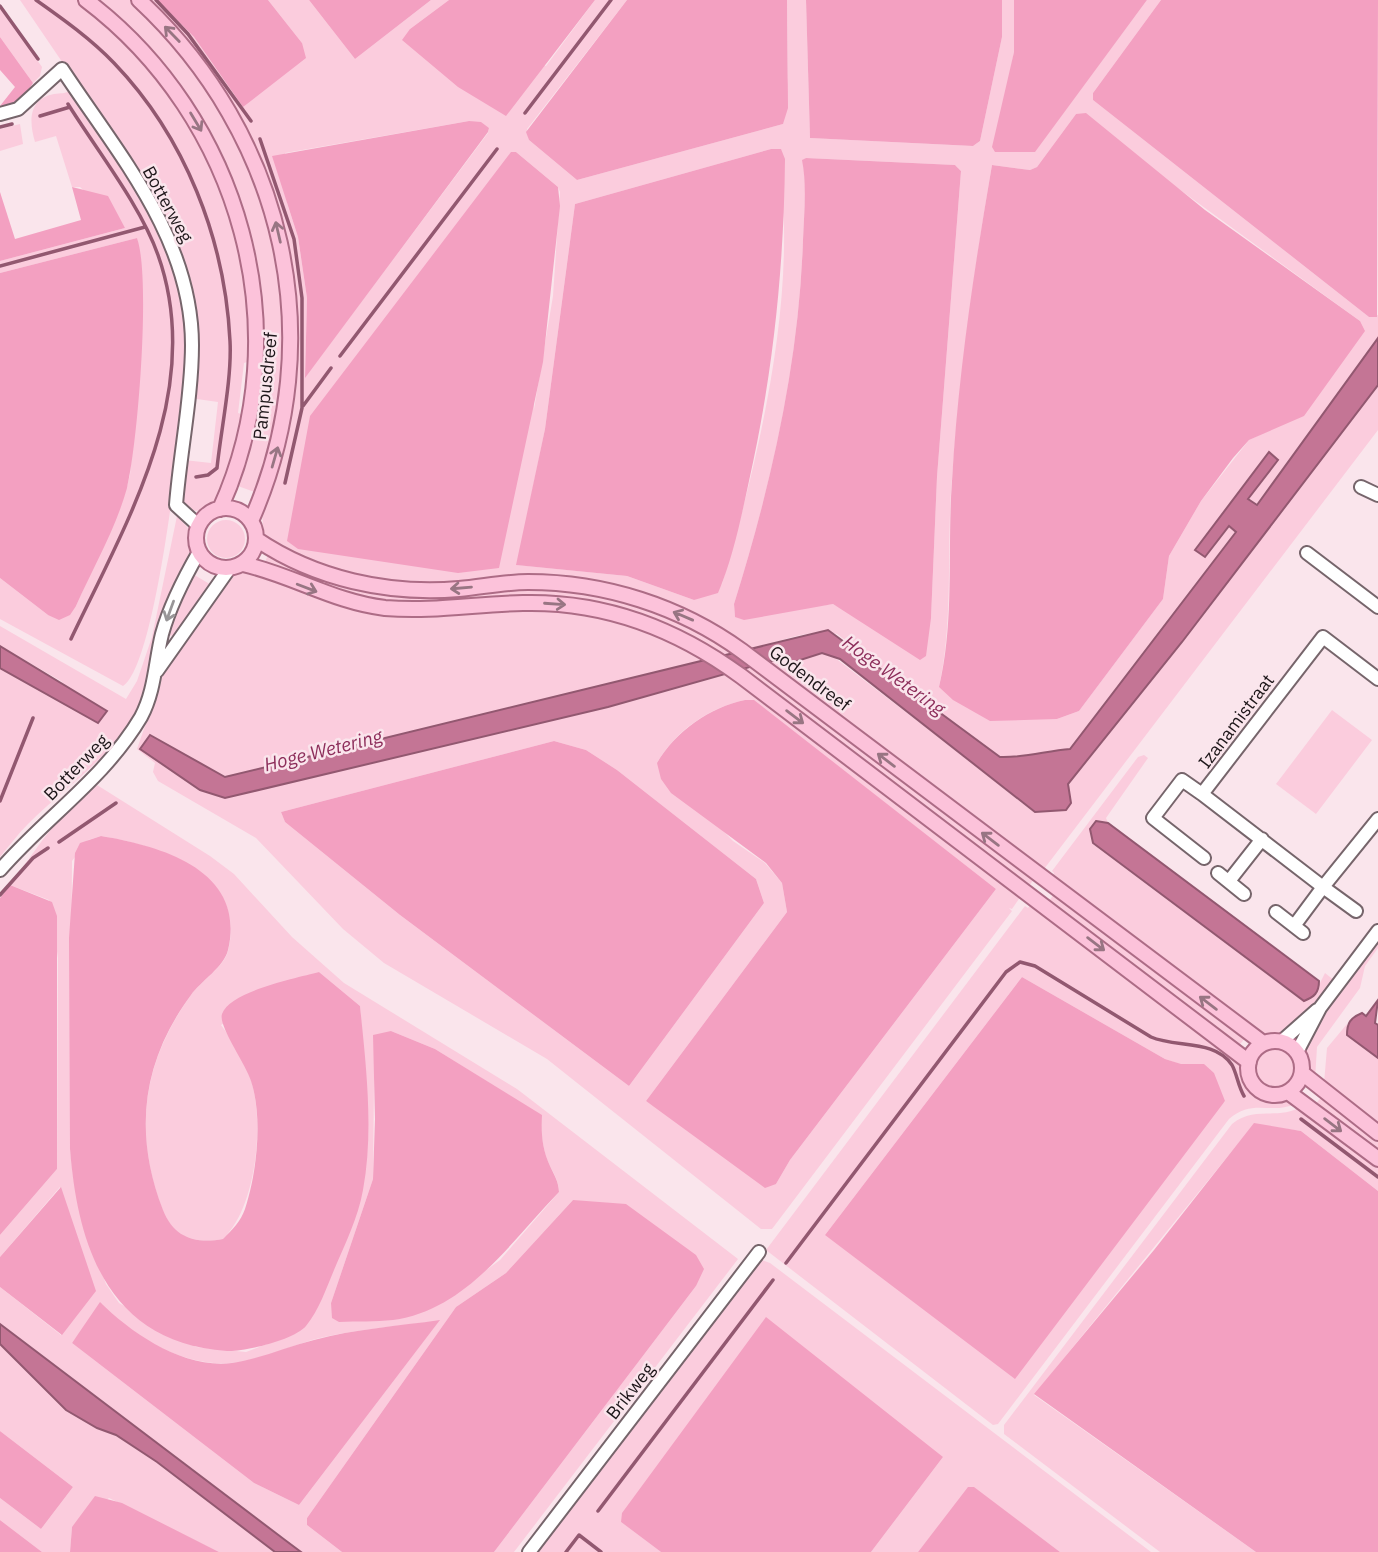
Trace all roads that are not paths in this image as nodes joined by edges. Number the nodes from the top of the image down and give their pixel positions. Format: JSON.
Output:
{"nodes":[{"id":1,"x":86,"y":0,"type":"edge"},
{"id":2,"x":139,"y":0,"type":"edge"},
{"id":3,"x":0,"y":114,"type":"edge"},
{"id":4,"x":1361,"y":487,"type":"dead end"},
{"id":5,"x":1378,"y":495,"type":"edge"},
{"id":6,"x":220,"y":509,"type":"junction"},
{"id":7,"x":251,"y":521,"type":"junction"},
{"id":8,"x":199,"y":526,"type":"junction"},
{"id":9,"x":256,"y":539,"type":"junction"},
{"id":10,"x":199,"y":552,"type":"junction"},
{"id":11,"x":1307,"y":553,"type":"dead end"},
{"id":12,"x":236,"y":566,"type":"junction"},
{"id":13,"x":1378,"y":607,"type":"edge"},
{"id":14,"x":155,"y":674,"type":"junction"},
{"id":15,"x":1378,"y":679,"type":"edge"},
{"id":16,"x":1202,"y":794,"type":"junction"},
{"id":17,"x":1378,"y":819,"type":"edge"},
{"id":18,"x":1262,"y":839,"type":"junction"},
{"id":19,"x":1204,"y":858,"type":"dead end"},
{"id":20,"x":0,"y":870,"type":"edge"},
{"id":21,"x":1323,"y":887,"type":"junction"},
{"id":22,"x":1244,"y":894,"type":"dead end"},
{"id":23,"x":1356,"y":911,"type":"dead end"},
{"id":24,"x":1276,"y":912,"type":"dead end"},
{"id":25,"x":1378,"y":931,"type":"edge"},
{"id":26,"x":1320,"y":1008,"type":"junction"},
{"id":27,"x":1282,"y":1041,"type":"junction"},
{"id":28,"x":1263,"y":1043,"type":"junction"},
{"id":29,"x":1297,"y":1052,"type":"junction"},
{"id":30,"x":1249,"y":1062,"type":"junction"},
{"id":31,"x":1302,"y":1073,"type":"junction"},
{"id":32,"x":1288,"y":1091,"type":"junction"},
{"id":33,"x":1378,"y":1133,"type":"edge"},
{"id":34,"x":1378,"y":1159,"type":"edge"},
{"id":35,"x":759,"y":1252,"type":"dead end"},
{"id":36,"x":529,"y":1552,"type":"edge"}],
"edges":[{"from":1,"to":6,"type":"main road","name":"Pampusdreef","one_way":true},
{"from":7,"to":2,"type":"main road","name":"Pampusdreef","one_way":true},
{"from":3,"to":8,"type":"street","name":"Botterweg"},
{"from":4,"to":5,"type":"street"},
{"from":6,"to":7,"type":"main road"},
{"from":6,"to":8,"type":"main road"},
{"from":7,"to":9,"type":"main road"},
{"from":8,"to":10,"type":"main road"},
{"from":9,"to":12,"type":"main road"},
{"from":28,"to":9,"type":"main road","name":"Godendreef","one_way":true},
{"from":10,"to":12,"type":"main road"},
{"from":10,"to":14,"type":"street","name":"Botterweg","one_way":true},
{"from":11,"to":13,"type":"street"},
{"from":12,"to":14,"type":"street","name":"Botterweg"},
{"from":12,"to":30,"type":"main road","one_way":true},
{"from":14,"to":20,"type":"street","name":"Botterweg"},
{"from":15,"to":16,"type":"street","name":"Izanamistraat"},
{"from":16,"to":18,"type":"street","name":"Izanamistraat"},
{"from":16,"to":19,"type":"street"},
{"from":17,"to":21,"type":"street"},
{"from":18,"to":21,"type":"street","name":"Izanamistraat"},
{"from":18,"to":22,"type":"street"},
{"from":21,"to":23,"type":"street","name":"Izanamistraat"},
{"from":21,"to":24,"type":"street"},
{"from":25,"to":26,"type":"street"},
{"from":26,"to":27,"type":"street"},
{"from":26,"to":29,"type":"street"},
{"from":27,"to":28,"type":"main road"},
{"from":27,"to":29,"type":"main road"},
{"from":28,"to":30,"type":"main road"},
{"from":29,"to":31,"type":"main road"},
{"from":30,"to":32,"type":"main road"},
{"from":31,"to":32,"type":"main road"},
{"from":31,"to":33,"type":"main road"},
{"from":32,"to":34,"type":"main road","one_way":true},
{"from":35,"to":36,"type":"street","name":"Brikweg"}]}
